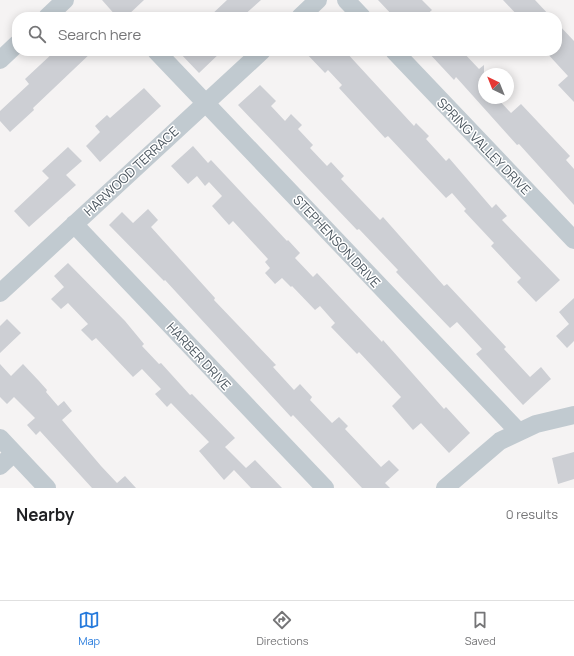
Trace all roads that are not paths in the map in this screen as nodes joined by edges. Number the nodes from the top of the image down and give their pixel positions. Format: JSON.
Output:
{"nodes":[{"id":1,"x":65,"y":0,"type":"edge"},
{"id":2,"x":318,"y":0,"type":"edge"},
{"id":3,"x":346,"y":0,"type":"edge"},
{"id":4,"x":52,"y":12,"type":"edge"},
{"id":5,"x":305,"y":12,"type":"edge"},
{"id":6,"x":357,"y":12,"type":"edge"},
{"id":7,"x":12,"y":49,"type":"edge"},
{"id":8,"x":161,"y":56,"type":"edge"},
{"id":9,"x":257,"y":56,"type":"edge"},
{"id":10,"x":399,"y":56,"type":"edge"},
{"id":11,"x":0,"y":60,"type":"edge"},
{"id":12,"x":206,"y":102,"type":"junction"},
{"id":13,"x":74,"y":224,"type":"junction"},
{"id":14,"x":574,"y":240,"type":"edge"},
{"id":15,"x":0,"y":293,"type":"edge"},
{"id":16,"x":574,"y":415,"type":"edge"},
{"id":17,"x":518,"y":431,"type":"junction"},
{"id":18,"x":5,"y":445,"type":"edge"},
{"id":19,"x":0,"y":466,"type":"edge"},
{"id":20,"x":47,"y":488,"type":"edge"},
{"id":21,"x":325,"y":488,"type":"edge"},
{"id":22,"x":445,"y":488,"type":"edge"}],
"edges":[{"from":1,"to":4,"type":"street"},
{"from":2,"to":5,"type":"street"},
{"from":3,"to":6,"type":"street"},
{"from":7,"to":11,"type":"street"},
{"from":8,"to":12,"type":"street","name":"STEPHENSON DRIVE"},
{"from":9,"to":12,"type":"street","name":"HARWOOD TERRACE"},
{"from":10,"to":14,"type":"street","name":"SPRING VALLEY DRIVE"},
{"from":12,"to":13,"type":"street","name":"HARWOOD TERRACE"},
{"from":12,"to":17,"type":"street","name":"STEPHENSON DRIVE"},
{"from":13,"to":15,"type":"street","name":"HARWOOD TERRACE"},
{"from":13,"to":21,"type":"street","name":"HARBER DRIVE"},
{"from":16,"to":17,"type":"street"},
{"from":17,"to":22,"type":"street"},
{"from":18,"to":19,"type":"street"},
{"from":18,"to":20,"type":"street"}]}
